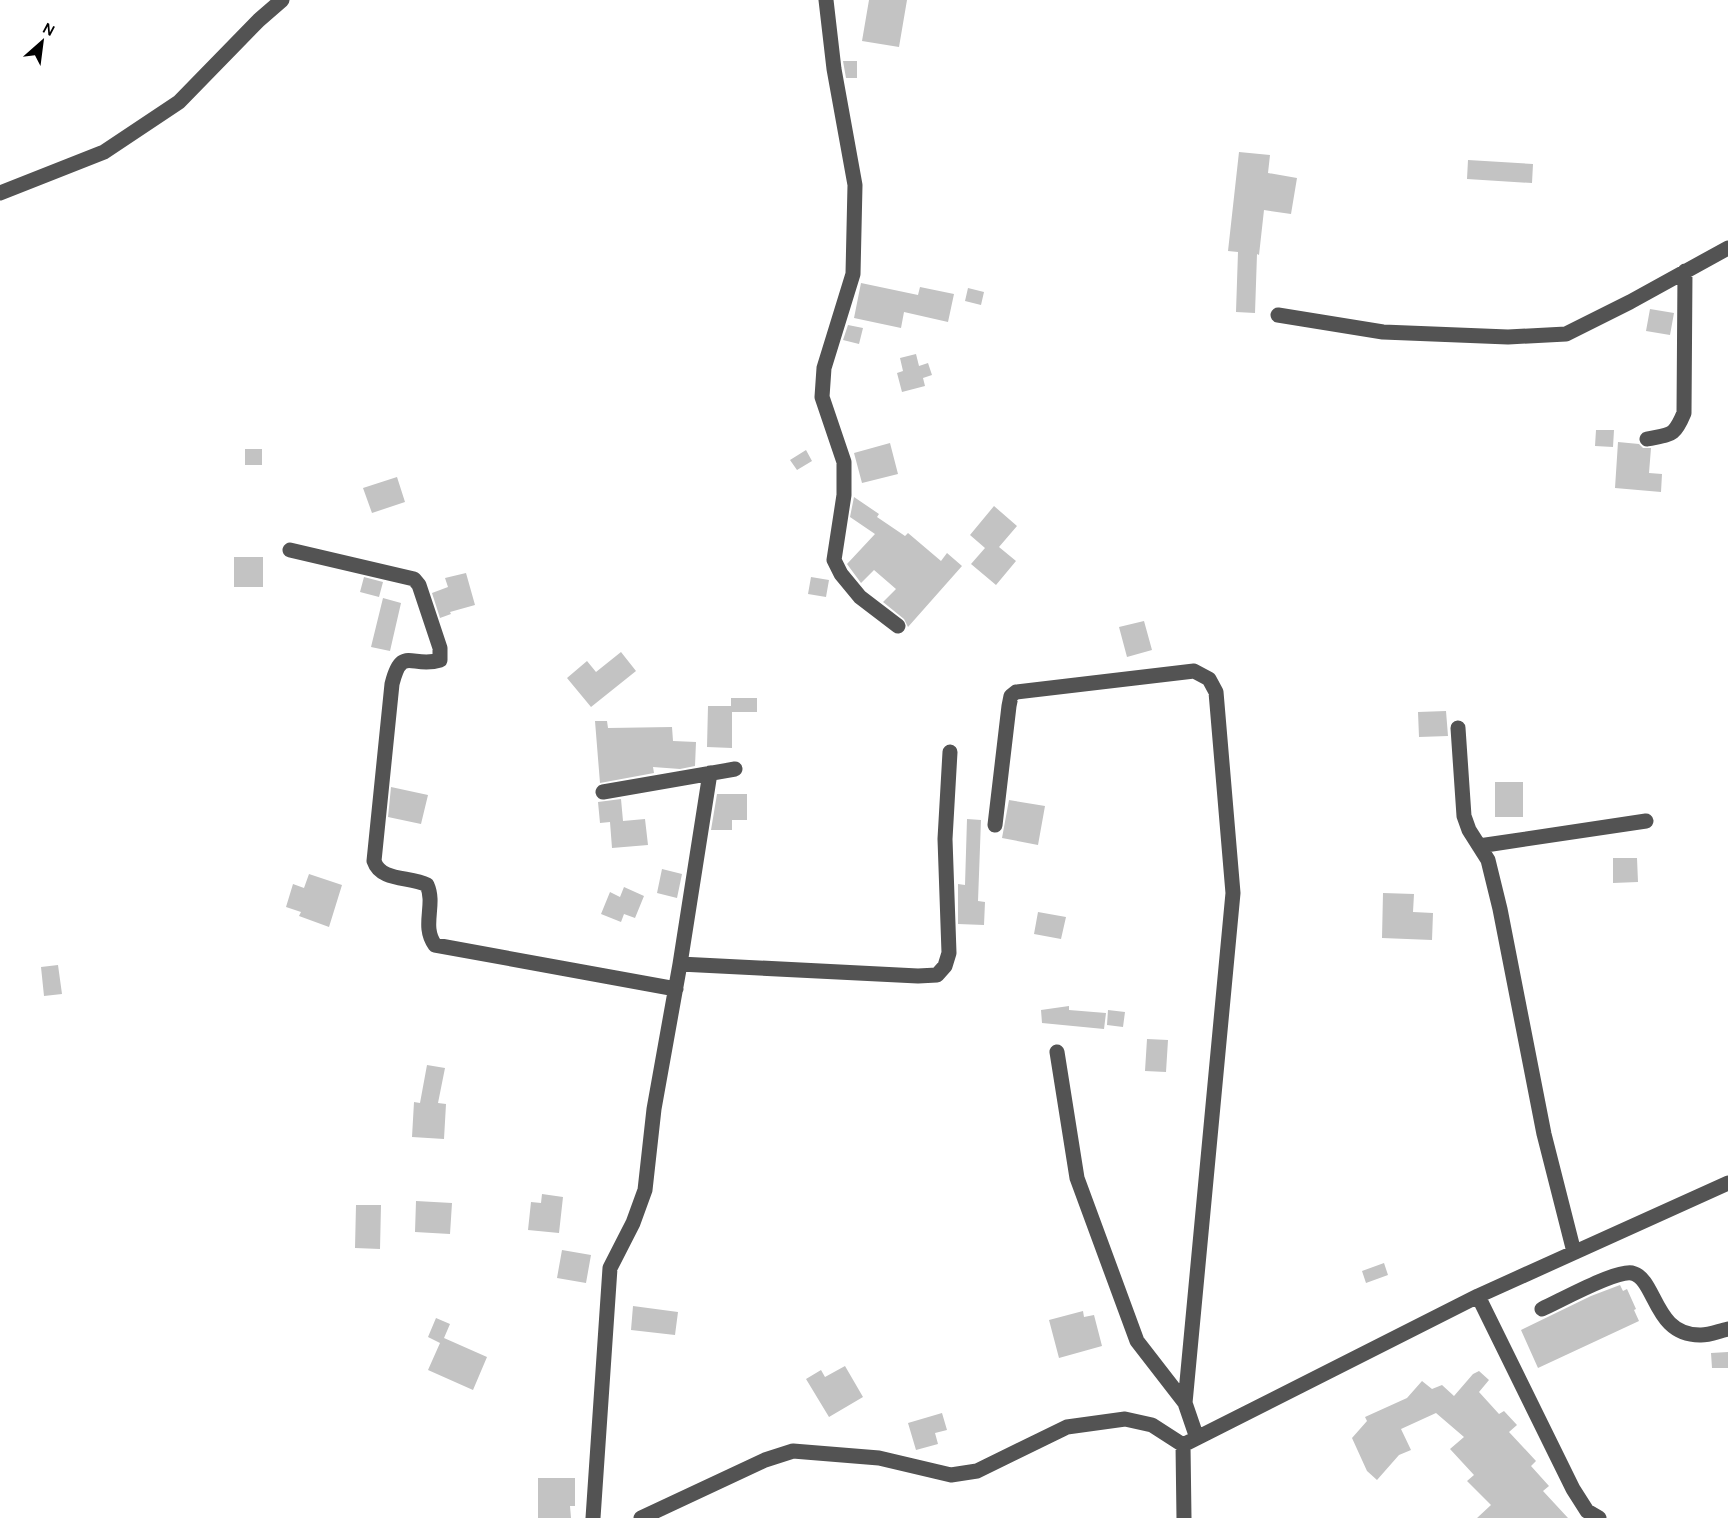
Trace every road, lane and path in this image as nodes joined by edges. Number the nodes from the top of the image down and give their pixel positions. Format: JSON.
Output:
{"nodes":[{"id":1,"x":282,"y":0,"type":"edge"},
{"id":2,"x":826,"y":0,"type":"edge"},
{"id":3,"x":0,"y":193,"type":"edge"},
{"id":4,"x":1728,"y":248,"type":"edge"},
{"id":5,"x":1685,"y":271,"type":"junction"},
{"id":6,"x":1278,"y":315,"type":"dead end"},
{"id":7,"x":1647,"y":440,"type":"dead end"},
{"id":8,"x":290,"y":550,"type":"dead end"},
{"id":9,"x":898,"y":626,"type":"dead end"},
{"id":10,"x":1458,"y":728,"type":"dead end"},
{"id":11,"x":950,"y":752,"type":"dead end"},
{"id":12,"x":735,"y":769,"type":"dead end"},
{"id":13,"x":710,"y":773,"type":"junction"},
{"id":14,"x":603,"y":792,"type":"dead end"},
{"id":15,"x":1646,"y":821,"type":"dead end"},
{"id":16,"x":995,"y":825,"type":"dead end"},
{"id":17,"x":1479,"y":846,"type":"junction"},
{"id":18,"x":680,"y":964,"type":"junction"},
{"id":19,"x":676,"y":989,"type":"junction"},
{"id":20,"x":1057,"y":1052,"type":"dead end"},
{"id":21,"x":1728,"y":1182,"type":"edge"},
{"id":22,"x":1574,"y":1252,"type":"junction"},
{"id":23,"x":1478,"y":1296,"type":"junction"},
{"id":24,"x":1542,"y":1309,"type":"dead end"},
{"id":25,"x":1728,"y":1329,"type":"edge"},
{"id":26,"x":1185,"y":1402,"type":"junction"},
{"id":27,"x":1197,"y":1438,"type":"junction"},
{"id":28,"x":1183,"y":1445,"type":"junction"},
{"id":29,"x":593,"y":1518,"type":"edge"},
{"id":30,"x":641,"y":1518,"type":"edge"},
{"id":31,"x":1184,"y":1518,"type":"edge"},
{"id":32,"x":1599,"y":1518,"type":"edge"}],
"edges":[{"from":1,"to":3,"type":"street"},
{"from":2,"to":9,"type":"street"},
{"from":4,"to":5,"type":"street"},
{"from":5,"to":6,"type":"street"},
{"from":5,"to":7,"type":"street"},
{"from":8,"to":19,"type":"street"},
{"from":10,"to":17,"type":"street"},
{"from":11,"to":18,"type":"street"},
{"from":12,"to":13,"type":"street"},
{"from":13,"to":14,"type":"street"},
{"from":13,"to":18,"type":"street"},
{"from":15,"to":17,"type":"street"},
{"from":16,"to":26,"type":"street"},
{"from":17,"to":22,"type":"street"},
{"from":18,"to":19,"type":"street"},
{"from":19,"to":29,"type":"street"},
{"from":20,"to":26,"type":"street"},
{"from":21,"to":22,"type":"street"},
{"from":22,"to":23,"type":"street"},
{"from":23,"to":27,"type":"street"},
{"from":23,"to":32,"type":"street"},
{"from":24,"to":25,"type":"street"},
{"from":26,"to":27,"type":"street"},
{"from":27,"to":28,"type":"street"},
{"from":28,"to":30,"type":"street"},
{"from":28,"to":31,"type":"street"}]}
